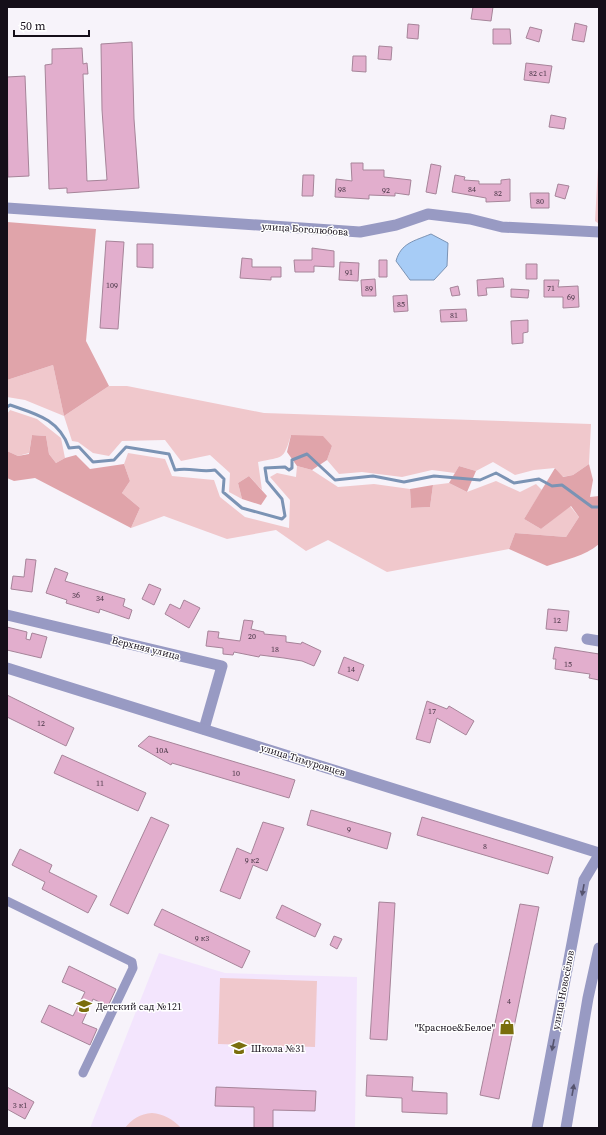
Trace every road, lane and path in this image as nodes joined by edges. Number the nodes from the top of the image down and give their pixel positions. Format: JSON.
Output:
{"nodes":[{"id":1,"x":7,"y":208,"type":"edge"},
{"id":2,"x":599,"y":232,"type":"edge"},
{"id":3,"x":7,"y":615,"type":"edge"},
{"id":4,"x":587,"y":639,"type":"dead end"},
{"id":5,"x":599,"y":641,"type":"edge"},
{"id":6,"x":7,"y":668,"type":"edge"},
{"id":7,"x":204,"y":729,"type":"junction"},
{"id":8,"x":599,"y":854,"type":"edge"},
{"id":9,"x":7,"y":901,"type":"edge"},
{"id":10,"x":599,"y":948,"type":"edge"},
{"id":11,"x":84,"y":1072,"type":"dead end"},
{"id":12,"x":537,"y":1128,"type":"edge"},
{"id":13,"x":566,"y":1128,"type":"edge"}],
"edges":[{"from":1,"to":2,"type":"street","name":"улица Боголюбова"},
{"from":3,"to":7,"type":"street","name":"Верхняя улица"},
{"from":4,"to":5,"type":"street"},
{"from":6,"to":7,"type":"street","name":"улица Тимуровцев"},
{"from":7,"to":8,"type":"street","name":"улица Тимуровцев"},
{"from":8,"to":12,"type":"street","name":"улица Новосёлов","one_way":true},
{"from":9,"to":11,"type":"street"},
{"from":13,"to":10,"type":"street","one_way":true}]}
